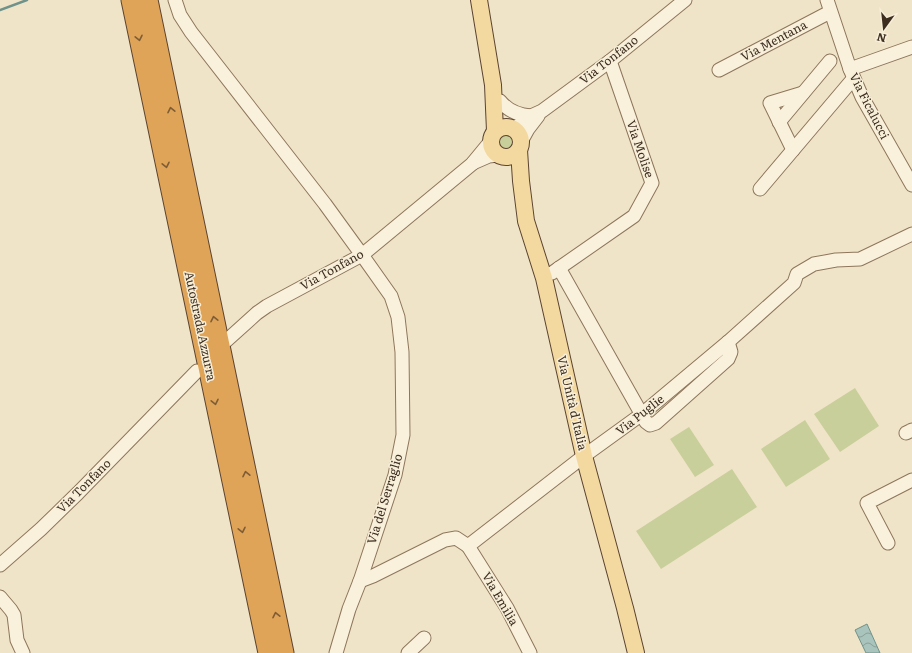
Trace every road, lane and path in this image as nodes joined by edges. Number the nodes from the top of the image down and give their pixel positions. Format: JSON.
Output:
{"nodes":[{"id":1,"x":131,"y":0,"type":"edge"},
{"id":2,"x":148,"y":0,"type":"edge"},
{"id":3,"x":175,"y":0,"type":"edge"},
{"id":4,"x":479,"y":0,"type":"edge"},
{"id":5,"x":685,"y":0,"type":"edge"},
{"id":6,"x":829,"y":6,"type":"edge"},
{"id":7,"x":912,"y":47,"type":"edge"},
{"id":8,"x":610,"y":61,"type":"junction"},
{"id":9,"x":830,"y":61,"type":"dead end"},
{"id":10,"x":719,"y":70,"type":"dead end"},
{"id":11,"x":852,"y":74,"type":"junction"},
{"id":12,"x":493,"y":85,"type":"junction"},
{"id":13,"x":803,"y":93,"type":"junction"},
{"id":14,"x":500,"y":101,"type":"junction"},
{"id":15,"x":536,"y":114,"type":"junction"},
{"id":16,"x":779,"y":122,"type":"junction"},
{"id":17,"x":516,"y":137,"type":"junction"},
{"id":18,"x":497,"y":146,"type":"junction"},
{"id":19,"x":793,"y":150,"type":"junction"},
{"id":20,"x":912,"y":185,"type":"edge"},
{"id":21,"x":760,"y":189,"type":"dead end"},
{"id":22,"x":526,"y":221,"type":"junction"},
{"id":23,"x":912,"y":234,"type":"edge"},
{"id":24,"x":362,"y":254,"type":"junction"},
{"id":25,"x":559,"y":268,"type":"junction"},
{"id":26,"x":544,"y":278,"type":"junction"},
{"id":27,"x":226,"y":341,"type":"dead end"},
{"id":28,"x":197,"y":371,"type":"dead end"},
{"id":29,"x":642,"y":414,"type":"junction"},
{"id":30,"x":584,"y":456,"type":"junction"},
{"id":31,"x":912,"y":480,"type":"edge"},
{"id":32,"x":888,"y":542,"type":"dead end"},
{"id":33,"x":468,"y":546,"type":"junction"},
{"id":34,"x":0,"y":564,"type":"edge"},
{"id":35,"x":360,"y":581,"type":"junction"},
{"id":36,"x":0,"y":596,"type":"edge"},
{"id":37,"x":424,"y":638,"type":"dead end"},
{"id":38,"x":23,"y":653,"type":"edge"},
{"id":39,"x":268,"y":653,"type":"edge"},
{"id":40,"x":284,"y":653,"type":"edge"},
{"id":41,"x":336,"y":653,"type":"edge"},
{"id":42,"x":408,"y":653,"type":"edge"},
{"id":43,"x":530,"y":653,"type":"edge"},
{"id":44,"x":636,"y":653,"type":"edge"}],
"edges":[{"from":1,"to":39,"type":"highway","name":"Autostrada Azzurra","one_way":true},
{"from":40,"to":2,"type":"highway","name":"Autostrada Azzurra","one_way":true},
{"from":3,"to":24,"type":"street","name":"Via del Serraglio"},
{"from":4,"to":12,"type":"main road"},
{"from":5,"to":8,"type":"street","name":"Via Tonfano"},
{"from":6,"to":10,"type":"street","name":"Via Mentana"},
{"from":6,"to":11,"type":"street","name":"Via Ficalucci"},
{"from":7,"to":11,"type":"street"},
{"from":8,"to":15,"type":"street","name":"Via Tonfano"},
{"from":8,"to":25,"type":"street","name":"Via Molise"},
{"from":9,"to":13,"type":"street"},
{"from":11,"to":19,"type":"street"},
{"from":11,"to":20,"type":"street","name":"Via Ficalucci"},
{"from":12,"to":14,"type":"main road","name":"Via Unità d'Italia"},
{"from":12,"to":18,"type":"main road"},
{"from":13,"to":16,"type":"street"},
{"from":13,"to":16,"type":"street"},
{"from":14,"to":15,"type":"street"},
{"from":14,"to":17,"type":"main road","name":"Via Unità d'Italia"},
{"from":15,"to":17,"type":"street","name":"Via Tonfano"},
{"from":16,"to":19,"type":"street"},
{"from":17,"to":18,"type":"main road"},
{"from":17,"to":18,"type":"main road"},
{"from":17,"to":22,"type":"main road","name":"Via Unità d'Italia"},
{"from":18,"to":22,"type":"main road"},
{"from":18,"to":24,"type":"street","name":"Via Tonfano"},
{"from":19,"to":21,"type":"street"},
{"from":22,"to":26,"type":"main road","name":"Via Unità d'Italia"},
{"from":23,"to":29,"type":"street","name":"Via Puglie"},
{"from":24,"to":27,"type":"street","name":"Via Tonfano"},
{"from":24,"to":35,"type":"street","name":"Via del Serraglio"},
{"from":25,"to":26,"type":"street","name":"Via Molise"},
{"from":25,"to":29,"type":"street"},
{"from":26,"to":30,"type":"main road","name":"Via Unità d'Italia"},
{"from":28,"to":34,"type":"street","name":"Via Tonfano"},
{"from":29,"to":30,"type":"street","name":"Via Puglie"},
{"from":30,"to":33,"type":"street","name":"Via Puglie"},
{"from":30,"to":44,"type":"main road","name":"Via Unità d'Italia"},
{"from":31,"to":32,"type":"street"},
{"from":33,"to":35,"type":"street"},
{"from":33,"to":43,"type":"street","name":"Via Emilia"},
{"from":35,"to":41,"type":"street","name":"Via del Serraglio"},
{"from":36,"to":38,"type":"street"},
{"from":37,"to":42,"type":"street"}]}
